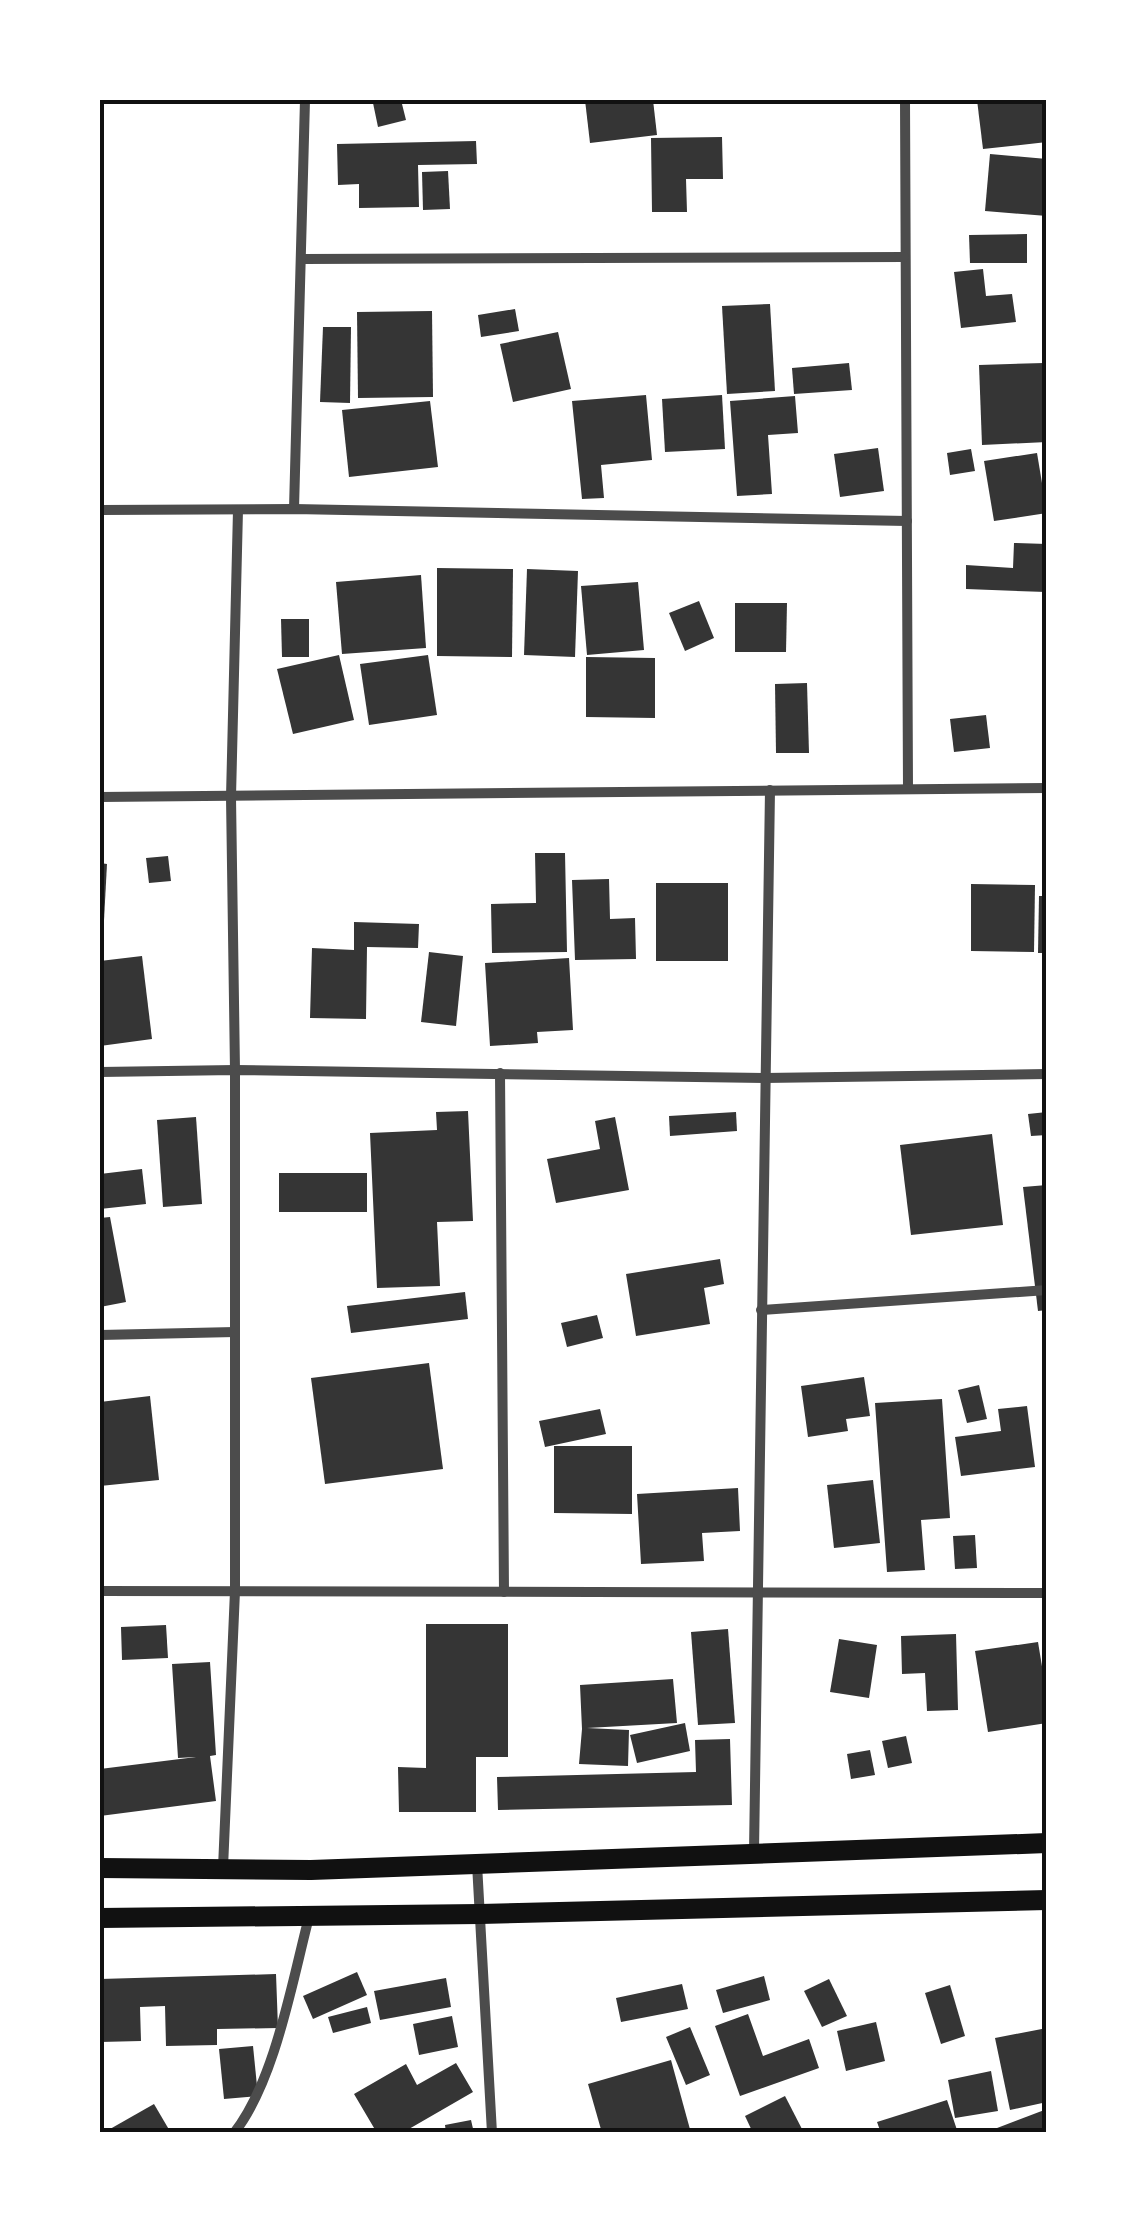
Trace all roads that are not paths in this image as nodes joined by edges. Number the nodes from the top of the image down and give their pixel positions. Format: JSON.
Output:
{"nodes":[{"id":1,"x":305,"y":100,"type":"edge"},
{"id":2,"x":905,"y":100,"type":"edge"},
{"id":3,"x":904,"y":257,"type":"junction"},
{"id":4,"x":303,"y":259,"type":"junction"},
{"id":5,"x":294,"y":508,"type":"junction"},
{"id":6,"x":100,"y":510,"type":"edge"},
{"id":7,"x":238,"y":510,"type":"junction"},
{"id":8,"x":907,"y":522,"type":"junction"},
{"id":9,"x":908,"y":788,"type":"junction"},
{"id":10,"x":1047,"y":788,"type":"edge"},
{"id":11,"x":770,"y":790,"type":"junction"},
{"id":12,"x":100,"y":797,"type":"edge"},
{"id":13,"x":231,"y":797,"type":"junction"},
{"id":14,"x":235,"y":1070,"type":"junction"},
{"id":15,"x":100,"y":1072,"type":"edge"},
{"id":16,"x":500,"y":1074,"type":"junction"},
{"id":17,"x":1047,"y":1074,"type":"edge"},
{"id":18,"x":764,"y":1078,"type":"junction"},
{"id":19,"x":1047,"y":1290,"type":"edge"},
{"id":20,"x":761,"y":1310,"type":"junction"},
{"id":21,"x":235,"y":1332,"type":"junction"},
{"id":22,"x":100,"y":1335,"type":"edge"},
{"id":23,"x":100,"y":1591,"type":"edge"},
{"id":24,"x":235,"y":1591,"type":"junction"},
{"id":25,"x":504,"y":1592,"type":"junction"},
{"id":26,"x":760,"y":1592,"type":"junction"},
{"id":27,"x":1047,"y":1593,"type":"edge"},
{"id":28,"x":1047,"y":1844,"type":"edge"},
{"id":29,"x":754,"y":1852,"type":"junction"},
{"id":30,"x":477,"y":1864,"type":"junction"},
{"id":31,"x":100,"y":1868,"type":"edge"},
{"id":32,"x":223,"y":1869,"type":"junction"},
{"id":33,"x":1047,"y":1900,"type":"edge"},
{"id":34,"x":480,"y":1914,"type":"junction"},
{"id":35,"x":310,"y":1917,"type":"junction"},
{"id":36,"x":100,"y":1918,"type":"edge"},
{"id":37,"x":234,"y":2133,"type":"edge"},
{"id":38,"x":492,"y":2133,"type":"edge"}],
"edges":[{"from":1,"to":4,"type":"street"},
{"from":2,"to":3,"type":"street"},
{"from":3,"to":4,"type":"street"},
{"from":3,"to":8,"type":"street"},
{"from":4,"to":5,"type":"street"},
{"from":5,"to":7,"type":"street"},
{"from":5,"to":8,"type":"street"},
{"from":6,"to":7,"type":"street"},
{"from":7,"to":13,"type":"street"},
{"from":8,"to":9,"type":"street"},
{"from":9,"to":10,"type":"street"},
{"from":9,"to":11,"type":"street"},
{"from":11,"to":13,"type":"street"},
{"from":11,"to":18,"type":"street"},
{"from":12,"to":13,"type":"street"},
{"from":13,"to":14,"type":"street"},
{"from":14,"to":15,"type":"street"},
{"from":14,"to":16,"type":"street"},
{"from":14,"to":21,"type":"street"},
{"from":16,"to":18,"type":"street"},
{"from":16,"to":25,"type":"street"},
{"from":17,"to":18,"type":"street"},
{"from":18,"to":20,"type":"street"},
{"from":19,"to":20,"type":"street"},
{"from":20,"to":26,"type":"street"},
{"from":21,"to":22,"type":"street"},
{"from":21,"to":24,"type":"street"},
{"from":23,"to":24,"type":"street"},
{"from":24,"to":25,"type":"street"},
{"from":24,"to":32,"type":"street"},
{"from":25,"to":26,"type":"street"},
{"from":26,"to":27,"type":"street"},
{"from":26,"to":29,"type":"street"},
{"from":28,"to":29,"type":"main road"},
{"from":29,"to":30,"type":"main road"},
{"from":30,"to":32,"type":"main road"},
{"from":30,"to":34,"type":"street"},
{"from":31,"to":32,"type":"main road"},
{"from":33,"to":34,"type":"main road"},
{"from":34,"to":35,"type":"main road"},
{"from":34,"to":38,"type":"street"},
{"from":35,"to":36,"type":"main road"},
{"from":35,"to":37,"type":"street"}]}
